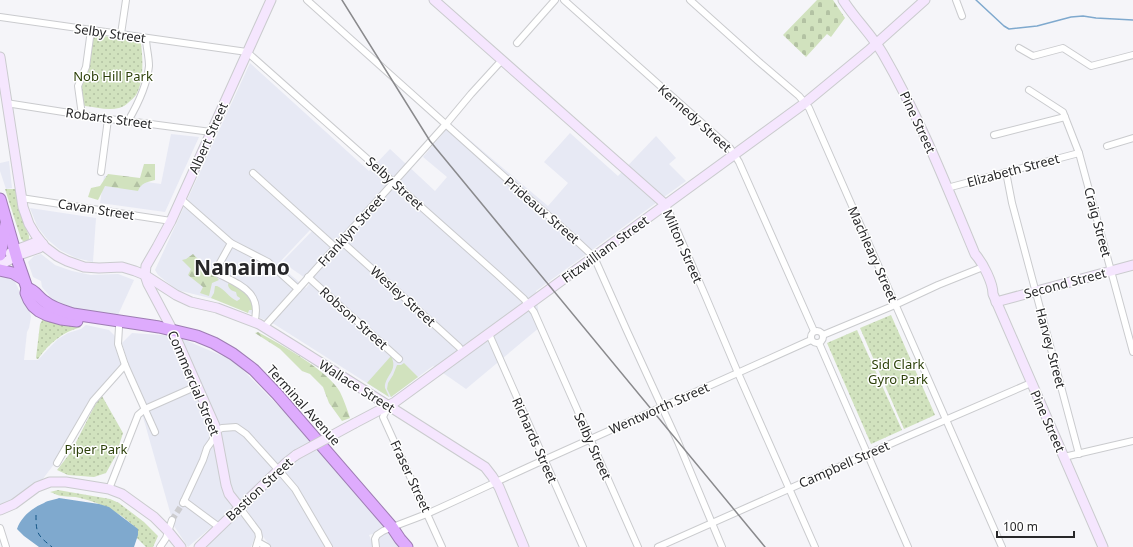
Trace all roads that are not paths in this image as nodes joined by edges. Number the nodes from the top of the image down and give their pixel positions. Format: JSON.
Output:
{"nodes":[{"id":1,"x":126,"y":0,"type":"edge"},
{"id":2,"x":271,"y":0,"type":"edge"},
{"id":3,"x":307,"y":0,"type":"edge"},
{"id":4,"x":434,"y":0,"type":"edge"},
{"id":5,"x":555,"y":0,"type":"edge"},
{"id":6,"x":564,"y":0,"type":"edge"},
{"id":7,"x":690,"y":0,"type":"edge"},
{"id":8,"x":843,"y":0,"type":"edge"},
{"id":9,"x":925,"y":0,"type":"edge"},
{"id":10,"x":956,"y":0,"type":"edge"},
{"id":11,"x":962,"y":16,"type":"dead end"},
{"id":12,"x":0,"y":17,"type":"edge"},
{"id":13,"x":91,"y":30,"type":"junction"},
{"id":14,"x":121,"y":34,"type":"junction"},
{"id":15,"x":146,"y":38,"type":"junction"},
{"id":16,"x":517,"y":43,"type":"dead end"},
{"id":17,"x":876,"y":44,"type":"junction"},
{"id":18,"x":1019,"y":48,"type":"dead end"},
{"id":19,"x":247,"y":52,"type":"junction"},
{"id":20,"x":1133,"y":55,"type":"edge"},
{"id":21,"x":0,"y":57,"type":"edge"},
{"id":22,"x":502,"y":60,"type":"junction"},
{"id":23,"x":1029,"y":90,"type":"dead end"},
{"id":24,"x":6,"y":103,"type":"junction"},
{"id":25,"x":805,"y":103,"type":"junction"},
{"id":26,"x":82,"y":114,"type":"junction"},
{"id":27,"x":1065,"y":117,"type":"junction"},
{"id":28,"x":108,"y":119,"type":"junction"},
{"id":29,"x":128,"y":120,"type":"junction"},
{"id":30,"x":446,"y":124,"type":"junction"},
{"id":31,"x":211,"y":132,"type":"junction"},
{"id":32,"x":994,"y":135,"type":"dead end"},
{"id":33,"x":1133,"y":138,"type":"edge"},
{"id":34,"x":1107,"y":146,"type":"dead end"},
{"id":35,"x":1079,"y":153,"type":"junction"},
{"id":36,"x":735,"y":155,"type":"junction"},
{"id":37,"x":101,"y":172,"type":"dead end"},
{"id":38,"x":1006,"y":172,"type":"junction"},
{"id":39,"x":253,"y":173,"type":"dead end"},
{"id":40,"x":393,"y":182,"type":"junction"},
{"id":41,"x":947,"y":188,"type":"junction"},
{"id":42,"x":0,"y":198,"type":"edge"},
{"id":43,"x":21,"y":198,"type":"junction"},
{"id":44,"x":181,"y":199,"type":"junction"},
{"id":45,"x":666,"y":205,"type":"junction"},
{"id":46,"x":6,"y":220,"type":"junction"},
{"id":47,"x":171,"y":221,"type":"junction"},
{"id":48,"x":341,"y":241,"type":"junction"},
{"id":49,"x":41,"y":242,"type":"junction"},
{"id":50,"x":231,"y":243,"type":"junction"},
{"id":51,"x":335,"y":247,"type":"junction"},
{"id":52,"x":15,"y":253,"type":"junction"},
{"id":53,"x":0,"y":256,"type":"edge"},
{"id":54,"x":594,"y":257,"type":"junction"},
{"id":55,"x":0,"y":259,"type":"edge"},
{"id":56,"x":1133,"y":265,"type":"edge"},
{"id":57,"x":0,"y":266,"type":"edge"},
{"id":58,"x":981,"y":268,"type":"junction"},
{"id":59,"x":0,"y":270,"type":"edge"},
{"id":60,"x":1111,"y":271,"type":"junction"},
{"id":61,"x":145,"y":275,"type":"junction"},
{"id":62,"x":308,"y":277,"type":"junction"},
{"id":63,"x":25,"y":284,"type":"junction"},
{"id":64,"x":298,"y":288,"type":"junction"},
{"id":65,"x":166,"y":289,"type":"junction"},
{"id":66,"x":1036,"y":291,"type":"junction"},
{"id":67,"x":994,"y":298,"type":"junction"},
{"id":68,"x":156,"y":299,"type":"junction"},
{"id":69,"x":529,"y":304,"type":"junction"},
{"id":70,"x":895,"y":305,"type":"junction"},
{"id":71,"x":254,"y":323,"type":"junction"},
{"id":72,"x":119,"y":327,"type":"junction"},
{"id":73,"x":264,"y":327,"type":"junction"},
{"id":74,"x":172,"y":331,"type":"junction"},
{"id":75,"x":814,"y":331,"type":"junction"},
{"id":76,"x":489,"y":334,"type":"junction"},
{"id":77,"x":823,"y":335,"type":"junction"},
{"id":78,"x":811,"y":340,"type":"junction"},
{"id":79,"x":819,"y":343,"type":"junction"},
{"id":80,"x":463,"y":352,"type":"junction"},
{"id":81,"x":1133,"y":352,"type":"edge"},
{"id":82,"x":399,"y":359,"type":"dead end"},
{"id":83,"x":125,"y":365,"type":"junction"},
{"id":84,"x":738,"y":373,"type":"junction"},
{"id":85,"x":1031,"y":382,"type":"junction"},
{"id":86,"x":197,"y":386,"type":"junction"},
{"id":87,"x":388,"y":406,"type":"junction"},
{"id":88,"x":662,"y":407,"type":"junction"},
{"id":89,"x":145,"y":409,"type":"junction"},
{"id":90,"x":946,"y":420,"type":"junction"},
{"id":91,"x":216,"y":431,"type":"junction"},
{"id":92,"x":156,"y":432,"type":"dead end"},
{"id":93,"x":590,"y":439,"type":"junction"},
{"id":94,"x":1133,"y":441,"type":"edge"},
{"id":95,"x":867,"y":454,"type":"junction"},
{"id":96,"x":1079,"y":454,"type":"junction"},
{"id":97,"x":1064,"y":457,"type":"junction"},
{"id":98,"x":544,"y":460,"type":"junction"},
{"id":99,"x":57,"y":463,"type":"dead end"},
{"id":100,"x":278,"y":470,"type":"junction"},
{"id":101,"x":496,"y":482,"type":"junction"},
{"id":102,"x":789,"y":488,"type":"junction"},
{"id":103,"x":109,"y":489,"type":"junction"},
{"id":104,"x":240,"y":508,"type":"junction"},
{"id":105,"x":0,"y":510,"type":"edge"},
{"id":106,"x":428,"y":513,"type":"junction"},
{"id":107,"x":172,"y":520,"type":"tunnel mouth"},
{"id":108,"x":711,"y":523,"type":"junction"},
{"id":109,"x":219,"y":527,"type":"junction"},
{"id":110,"x":392,"y":527,"type":"junction"},
{"id":111,"x":0,"y":528,"type":"edge"},
{"id":112,"x":168,"y":531,"type":"junction"},
{"id":113,"x":257,"y":544,"type":"edge"},
{"id":114,"x":6,"y":547,"type":"edge"},
{"id":115,"x":160,"y":547,"type":"edge"},
{"id":116,"x":182,"y":547,"type":"edge"},
{"id":117,"x":199,"y":547,"type":"edge"},
{"id":118,"x":267,"y":547,"type":"edge"},
{"id":119,"x":329,"y":547,"type":"edge"},
{"id":120,"x":376,"y":547,"type":"edge"},
{"id":121,"x":407,"y":547,"type":"edge"},
{"id":122,"x":416,"y":547,"type":"edge"},
{"id":123,"x":442,"y":547,"type":"edge"},
{"id":124,"x":524,"y":547,"type":"edge"},
{"id":125,"x":582,"y":547,"type":"edge"},
{"id":126,"x":638,"y":547,"type":"edge"},
{"id":127,"x":658,"y":547,"type":"edge"},
{"id":128,"x":722,"y":547,"type":"edge"},
{"id":129,"x":815,"y":547,"type":"edge"},
{"id":130,"x":908,"y":547,"type":"edge"},
{"id":131,"x":1002,"y":547,"type":"edge"},
{"id":132,"x":1103,"y":547,"type":"edge"}],
"edges":[{"from":1,"to":14,"type":"street"},
{"from":2,"to":19,"type":"street","name":"Albert Street"},
{"from":3,"to":30,"type":"street","name":"Prideaux Street"},
{"from":4,"to":22,"type":"street","name":"Milton Street"},
{"from":5,"to":16,"type":"street"},
{"from":6,"to":36,"type":"street","name":"Kennedy Street"},
{"from":7,"to":25,"type":"street","name":"Machleary Street"},
{"from":8,"to":17,"type":"street","name":"Pine Street"},
{"from":9,"to":17,"type":"street","name":"Fitzwilliam Street"},
{"from":10,"to":11,"type":"street"},
{"from":12,"to":13,"type":"street","name":"Selby Street"},
{"from":13,"to":14,"type":"street","name":"Selby Street"},
{"from":13,"to":26,"type":"street"},
{"from":14,"to":15,"type":"street","name":"Selby Street"},
{"from":15,"to":19,"type":"street","name":"Selby Street"},
{"from":15,"to":29,"type":"street"},
{"from":17,"to":25,"type":"street","name":"Fitzwilliam Street"},
{"from":17,"to":41,"type":"street","name":"Pine Street"},
{"from":18,"to":20,"type":"street"},
{"from":19,"to":31,"type":"street","name":"Albert Street"},
{"from":19,"to":40,"type":"street","name":"Selby Street"},
{"from":21,"to":24,"type":"street","name":"Wallace Street"},
{"from":22,"to":30,"type":"street","name":"Franklyn Street"},
{"from":22,"to":45,"type":"street","name":"Milton Street"},
{"from":23,"to":27,"type":"street","name":"Craig Street"},
{"from":24,"to":26,"type":"street","name":"Robarts Street"},
{"from":24,"to":43,"type":"street","name":"Wallace Street"},
{"from":25,"to":36,"type":"street","name":"Fitzwilliam Street"},
{"from":25,"to":70,"type":"street","name":"Machleary Street"},
{"from":26,"to":28,"type":"street","name":"Robarts Street"},
{"from":27,"to":32,"type":"street"},
{"from":27,"to":35,"type":"street","name":"Craig Street"},
{"from":28,"to":29,"type":"street","name":"Robarts Street"},
{"from":28,"to":37,"type":"street"},
{"from":29,"to":31,"type":"street","name":"Robarts Street"},
{"from":30,"to":40,"type":"street","name":"Franklyn Street"},
{"from":30,"to":54,"type":"street","name":"Prideaux Street"},
{"from":31,"to":44,"type":"street","name":"Albert Street"},
{"from":33,"to":34,"type":"street"},
{"from":35,"to":38,"type":"street","name":"Elizabeth Street"},
{"from":35,"to":60,"type":"street","name":"Craig Street"},
{"from":36,"to":45,"type":"street","name":"Fitzwilliam Street"},
{"from":36,"to":75,"type":"street","name":"Kennedy Street"},
{"from":38,"to":41,"type":"street","name":"Elizabeth Street"},
{"from":38,"to":66,"type":"street","name":"Harvey Street"},
{"from":39,"to":51,"type":"street"},
{"from":40,"to":48,"type":"street","name":"Franklyn Street"},
{"from":40,"to":69,"type":"street","name":"Selby Street"},
{"from":41,"to":58,"type":"street","name":"Pine Street"},
{"from":42,"to":46,"type":"highway","name":"Terminal Avenue"},
{"from":43,"to":47,"type":"street","name":"Cavan Street"},
{"from":43,"to":49,"type":"street","name":"Wallace Street"},
{"from":44,"to":47,"type":"street","name":"Albert Street"},
{"from":44,"to":50,"type":"street"},
{"from":45,"to":54,"type":"street","name":"Fitzwilliam Street"},
{"from":45,"to":84,"type":"street","name":"Milton Street"},
{"from":46,"to":52,"type":"highway","name":"Terminal Avenue"},
{"from":46,"to":53,"type":"highway"},
{"from":47,"to":61,"type":"street","name":"Albert Street"},
{"from":48,"to":51,"type":"street","name":"Franklyn Street"},
{"from":48,"to":80,"type":"street","name":"Wesley Street"},
{"from":49,"to":52,"type":"street"},
{"from":49,"to":61,"type":"street","name":"Wallace Street"},
{"from":50,"to":64,"type":"street"},
{"from":50,"to":71,"type":"street"},
{"from":51,"to":62,"type":"street","name":"Franklyn Street"},
{"from":52,"to":55,"type":"street"},
{"from":52,"to":57,"type":"street"},
{"from":52,"to":63,"type":"highway","name":"Terminal Avenue"},
{"from":54,"to":69,"type":"street","name":"Fitzwilliam Street"},
{"from":54,"to":88,"type":"street","name":"Prideaux Street"},
{"from":56,"to":60,"type":"street","name":"Second Street"},
{"from":58,"to":67,"type":"street","name":"Pine Street"},
{"from":58,"to":70,"type":"street"},
{"from":59,"to":63,"type":"highway"},
{"from":60,"to":66,"type":"street","name":"Second Street"},
{"from":60,"to":81,"type":"street","name":"Craig Street"},
{"from":61,"to":65,"type":"street","name":"Wallace Street"},
{"from":61,"to":68,"type":"street","name":"Commercial Street"},
{"from":62,"to":64,"type":"street","name":"Franklyn Street"},
{"from":62,"to":82,"type":"street","name":"Robson Street"},
{"from":63,"to":72,"type":"highway","name":"Terminal Avenue"},
{"from":63,"to":74,"type":"highway","name":"Terminal Avenue"},
{"from":64,"to":73,"type":"street","name":"Franklyn Street"},
{"from":65,"to":68,"type":"street"},
{"from":65,"to":71,"type":"street","name":"Wallace Street"},
{"from":66,"to":67,"type":"street","name":"Second Street"},
{"from":66,"to":96,"type":"street","name":"Harvey Street"},
{"from":67,"to":85,"type":"street","name":"Pine Street"},
{"from":68,"to":74,"type":"street","name":"Commercial Street"},
{"from":69,"to":76,"type":"street","name":"Fitzwilliam Street"},
{"from":69,"to":93,"type":"street","name":"Selby Street"},
{"from":70,"to":77,"type":"street"},
{"from":70,"to":90,"type":"street","name":"Machleary Street"},
{"from":71,"to":73,"type":"street","name":"Wallace Street"},
{"from":72,"to":74,"type":"highway","name":"Terminal Avenue"},
{"from":72,"to":83,"type":"street"},
{"from":73,"to":87,"type":"street","name":"Wallace Street"},
{"from":74,"to":86,"type":"street","name":"Commercial Street"},
{"from":74,"to":110,"type":"highway","name":"Terminal Avenue"},
{"from":75,"to":77,"type":"street"},
{"from":75,"to":78,"type":"street"},
{"from":76,"to":80,"type":"street","name":"Fitzwilliam Street"},
{"from":76,"to":98,"type":"street","name":"Richards Street"},
{"from":77,"to":79,"type":"street"},
{"from":78,"to":79,"type":"street"},
{"from":78,"to":84,"type":"street","name":"Wentworth Street"},
{"from":79,"to":95,"type":"street"},
{"from":80,"to":87,"type":"street","name":"Fitzwilliam Street"},
{"from":83,"to":89,"type":"street"},
{"from":83,"to":99,"type":"street"},
{"from":84,"to":88,"type":"street","name":"Wentworth Street"},
{"from":84,"to":102,"type":"street","name":"Milton Street"},
{"from":85,"to":90,"type":"street","name":"Campbell Street"},
{"from":85,"to":97,"type":"street","name":"Pine Street"},
{"from":86,"to":89,"type":"street"},
{"from":86,"to":91,"type":"street","name":"Commercial Street"},
{"from":87,"to":100,"type":"street","name":"Bastion Street","bridge":true},
{"from":87,"to":101,"type":"street","name":"Wallace Street"},
{"from":87,"to":106,"type":"street","name":"Fraser Street"},
{"from":88,"to":93,"type":"street","name":"Wentworth Street"},
{"from":88,"to":108,"type":"street","name":"Prideaux Street"},
{"from":89,"to":92,"type":"street"},
{"from":89,"to":103,"type":"street"},
{"from":90,"to":95,"type":"street","name":"Campbell Street"},
{"from":90,"to":131,"type":"street","name":"Machleary Street"},
{"from":91,"to":100,"type":"street"},
{"from":91,"to":104,"type":"street","name":"Commercial Street"},
{"from":91,"to":109,"type":"street"},
{"from":93,"to":98,"type":"street","name":"Wentworth Street"},
{"from":93,"to":126,"type":"street","name":"Selby Street"},
{"from":94,"to":96,"type":"street"},
{"from":95,"to":102,"type":"street","name":"Campbell Street"},
{"from":95,"to":130,"type":"street"},
{"from":96,"to":97,"type":"street"},
{"from":97,"to":132,"type":"street","name":"Pine Street"},
{"from":98,"to":101,"type":"street","name":"Wentworth Street"},
{"from":98,"to":125,"type":"street","name":"Richards Street"},
{"from":100,"to":104,"type":"street","name":"Bastion Street"},
{"from":100,"to":119,"type":"street"},
{"from":101,"to":106,"type":"street","name":"Wentworth Street"},
{"from":101,"to":124,"type":"street","name":"Wallace Street"},
{"from":102,"to":108,"type":"street","name":"Campbell Street"},
{"from":102,"to":129,"type":"street","name":"Milton Street"},
{"from":103,"to":105,"type":"street"},
{"from":103,"to":112,"type":"street"},
{"from":104,"to":109,"type":"street","name":"Bastion Street"},
{"from":104,"to":113,"type":"street","name":"Commercial Street"},
{"from":106,"to":110,"type":"street","name":"Wentworth Street"},
{"from":106,"to":123,"type":"street","name":"Fraser Street"},
{"from":107,"to":112,"type":"street"},
{"from":108,"to":127,"type":"street","name":"Campbell Street"},
{"from":108,"to":128,"type":"street","name":"Prideaux Street"},
{"from":109,"to":117,"type":"street","name":"Bastion Street"},
{"from":110,"to":120,"type":"street","name":"Wentworth Street"},
{"from":110,"to":121,"type":"highway","name":"Terminal Avenue"},
{"from":110,"to":122,"type":"highway","name":"Terminal Avenue"},
{"from":111,"to":114,"type":"street"},
{"from":112,"to":115,"type":"street"},
{"from":112,"to":116,"type":"street"},
{"from":113,"to":118,"type":"street"}]}
